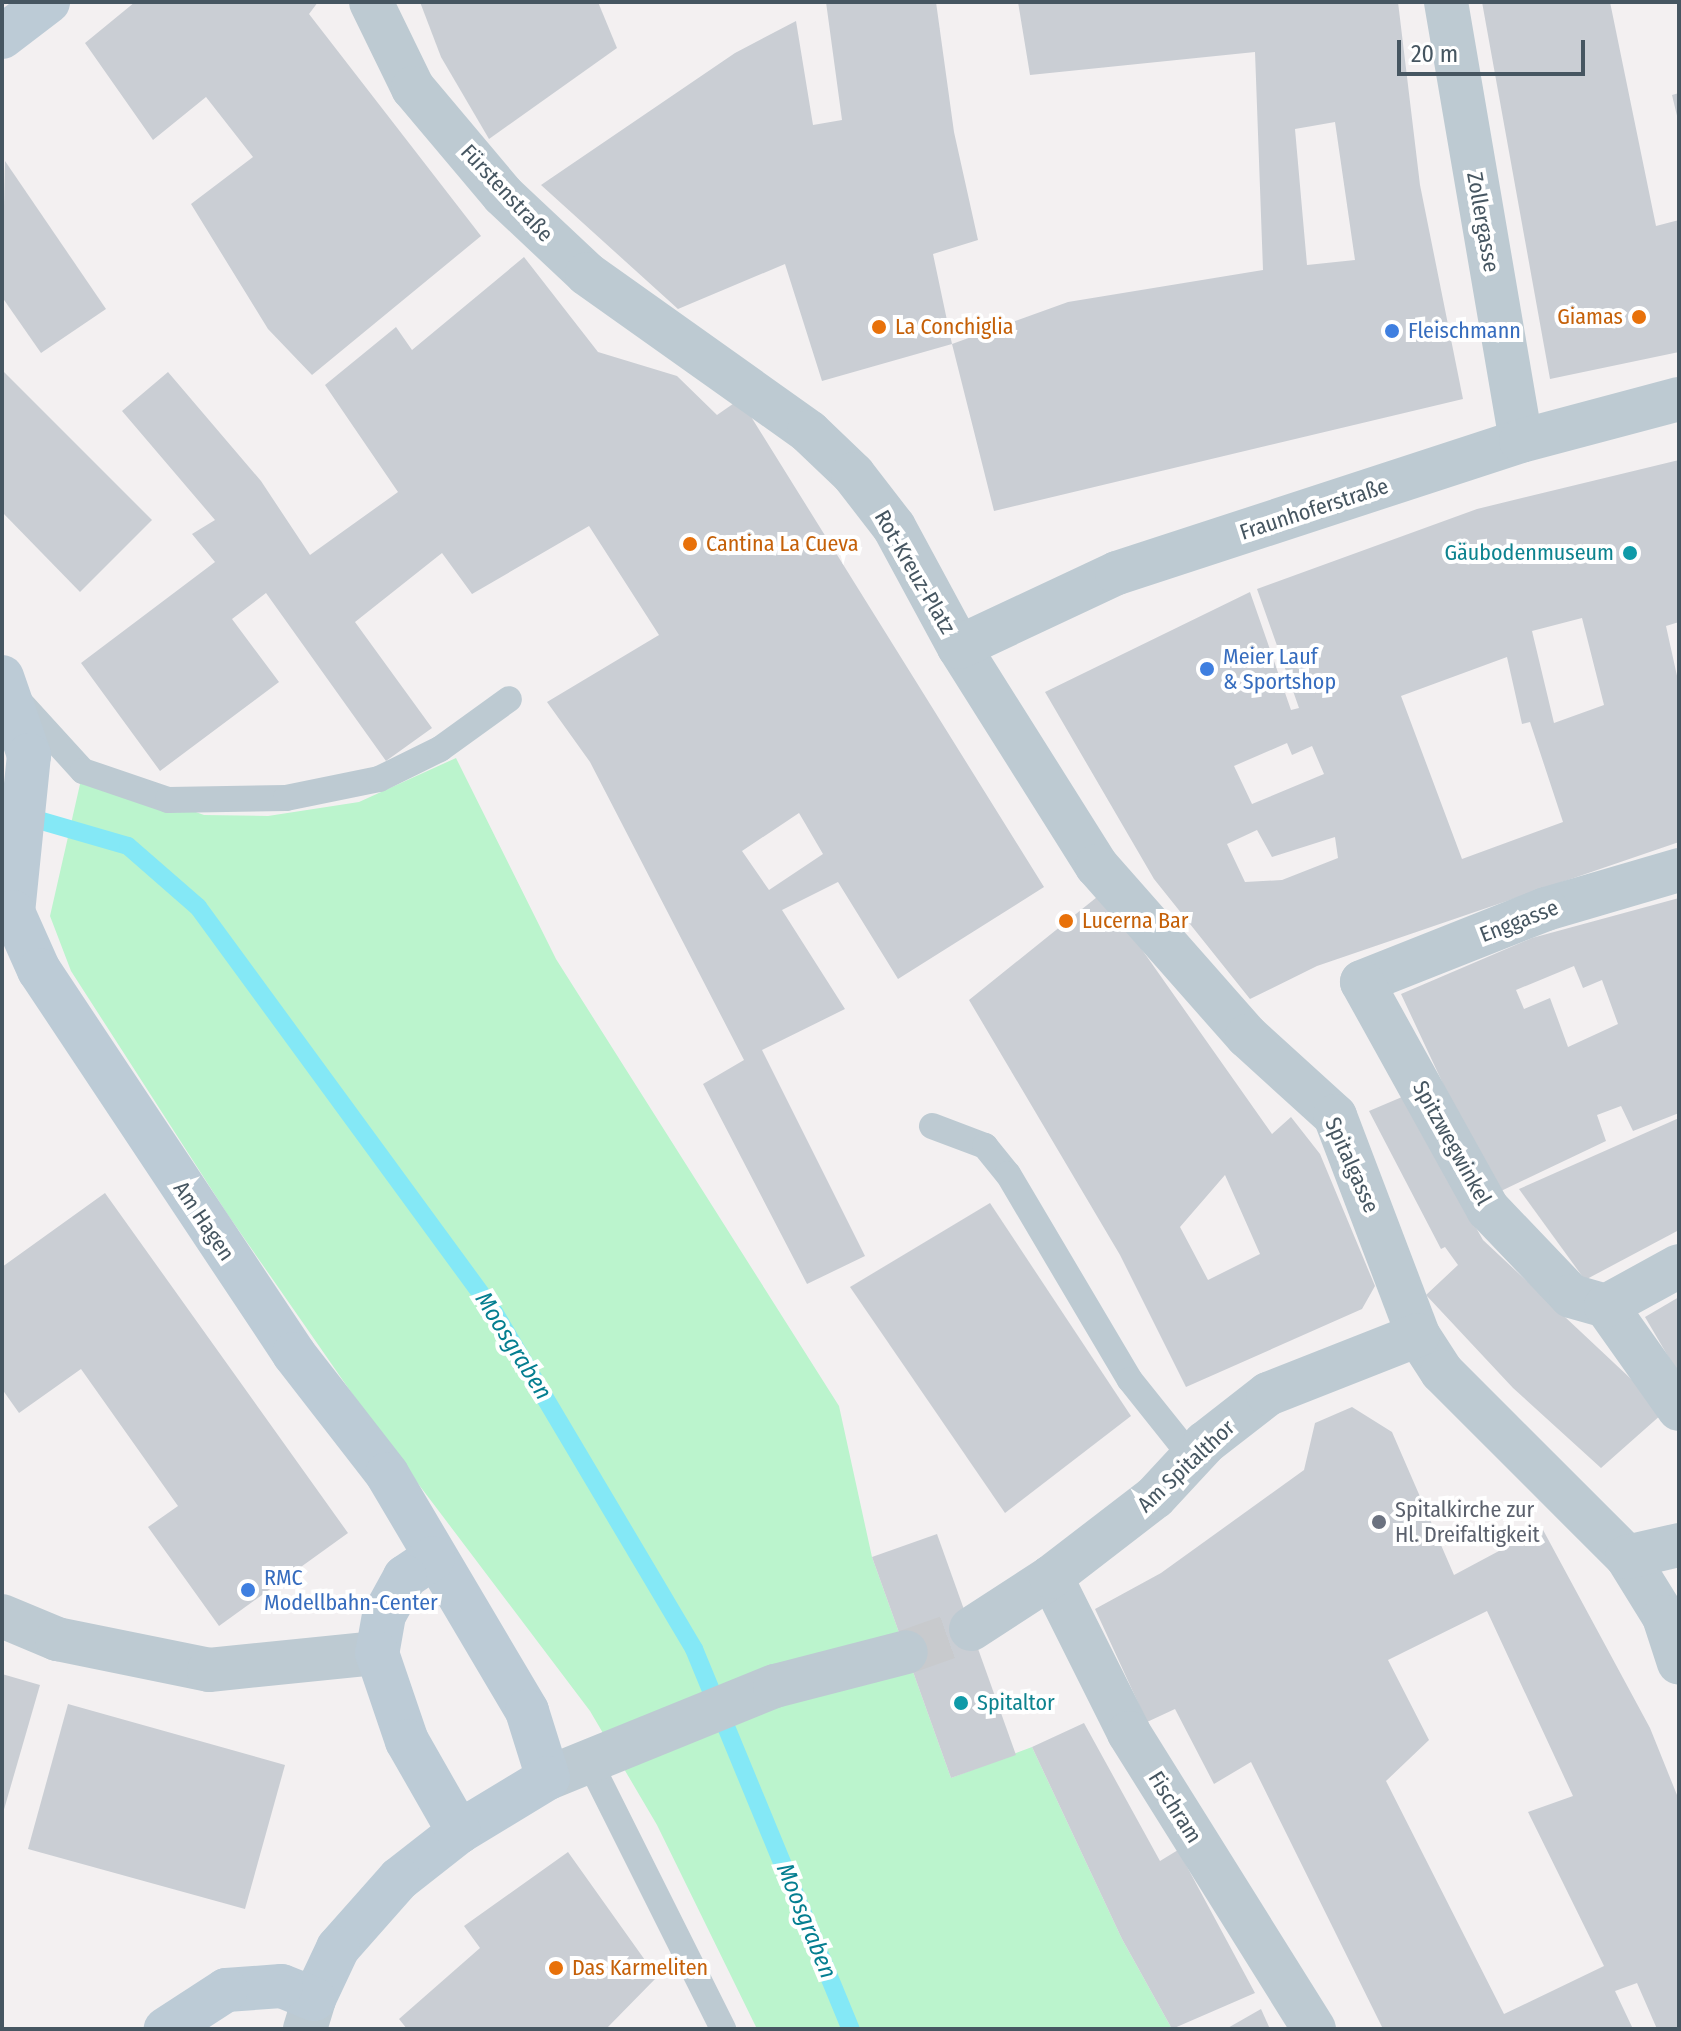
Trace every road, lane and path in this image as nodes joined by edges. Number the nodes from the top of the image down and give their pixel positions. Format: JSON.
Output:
{"nodes":[{"id":1,"x":48,"y":2,"type":"edge"},
{"id":2,"x":371,"y":2,"type":"edge"},
{"id":3,"x":1446,"y":2,"type":"edge"},
{"id":4,"x":2,"y":37,"type":"edge"},
{"id":5,"x":685,"y":349,"type":"joint"},
{"id":6,"x":1679,"y":399,"type":"edge"},
{"id":7,"x":1521,"y":441,"type":"junction"},
{"id":8,"x":959,"y":647,"type":"junction"},
{"id":9,"x":7,"y":685,"type":"edge"},
{"id":10,"x":509,"y":699,"type":"dead end"},
{"id":11,"x":1679,"y":870,"type":"edge"},
{"id":12,"x":1362,"y":982,"type":"joint"},
{"id":13,"x":932,"y":1126,"type":"dead end"},
{"id":14,"x":1679,"y":1266,"type":"edge"},
{"id":15,"x":1606,"y":1306,"type":"junction"},
{"id":16,"x":1418,"y":1335,"type":"junction"},
{"id":17,"x":1679,"y":1409,"type":"edge"},
{"id":18,"x":1193,"y":1459,"type":"junction"},
{"id":19,"x":1679,"y":1545,"type":"edge"},
{"id":20,"x":1627,"y":1557,"type":"junction"},
{"id":21,"x":433,"y":1558,"type":"junction"},
{"id":22,"x":1051,"y":1577,"type":"junction"},
{"id":23,"x":2,"y":1616,"type":"edge"},
{"id":24,"x":971,"y":1629,"type":"tunnel mouth"},
{"id":25,"x":906,"y":1652,"type":"tunnel mouth"},
{"id":26,"x":377,"y":1653,"type":"junction"},
{"id":27,"x":1679,"y":1663,"type":"edge"},
{"id":28,"x":589,"y":1761,"type":"junction"},
{"id":29,"x":548,"y":1778,"type":"junction"},
{"id":30,"x":459,"y":1832,"type":"junction"},
{"id":31,"x":310,"y":2014,"type":"edge"},
{"id":32,"x":166,"y":2029,"type":"edge"},
{"id":33,"x":723,"y":2029,"type":"edge"},
{"id":34,"x":1314,"y":2029,"type":"edge"}],
"edges":[{"from":1,"to":4,"type":"street"},
{"from":2,"to":5,"type":"street","name":"Fürstenstraße"},
{"from":3,"to":7,"type":"street","name":"Zollergasse"},
{"from":5,"to":8,"type":"street","name":"Rot-Kreuz-Platz"},
{"from":6,"to":7,"type":"street","name":"Fraunhoferstraße"},
{"from":7,"to":8,"type":"street","name":"Fraunhoferstraße"},
{"from":8,"to":16,"type":"street","name":"Spitalgasse"},
{"from":9,"to":10,"type":"lane"},
{"from":9,"to":21,"type":"street","name":"Am Hagen"},
{"from":11,"to":12,"type":"street","name":"Enggasse"},
{"from":12,"to":15,"type":"street","name":"Spitzwegwinkel"},
{"from":13,"to":18,"type":"lane"},
{"from":14,"to":15,"type":"street"},
{"from":15,"to":17,"type":"street"},
{"from":16,"to":18,"type":"street","name":"Am Spitalthor"},
{"from":16,"to":20,"type":"street","name":"Spitalgasse"},
{"from":18,"to":22,"type":"street","name":"Am Spitalthor"},
{"from":19,"to":20,"type":"street"},
{"from":20,"to":27,"type":"street","name":"Spitalgasse"},
{"from":21,"to":26,"type":"street"},
{"from":21,"to":29,"type":"street","name":"Am Hagen"},
{"from":22,"to":24,"type":"street","name":"Am Spitalthor"},
{"from":22,"to":34,"type":"street","name":"Fischram"},
{"from":23,"to":26,"type":"street"},
{"from":25,"to":28,"type":"street"},
{"from":26,"to":30,"type":"street"},
{"from":28,"to":29,"type":"street"},
{"from":28,"to":33,"type":"lane"},
{"from":29,"to":30,"type":"street"},
{"from":30,"to":31,"type":"street"},
{"from":31,"to":32,"type":"street"}]}
